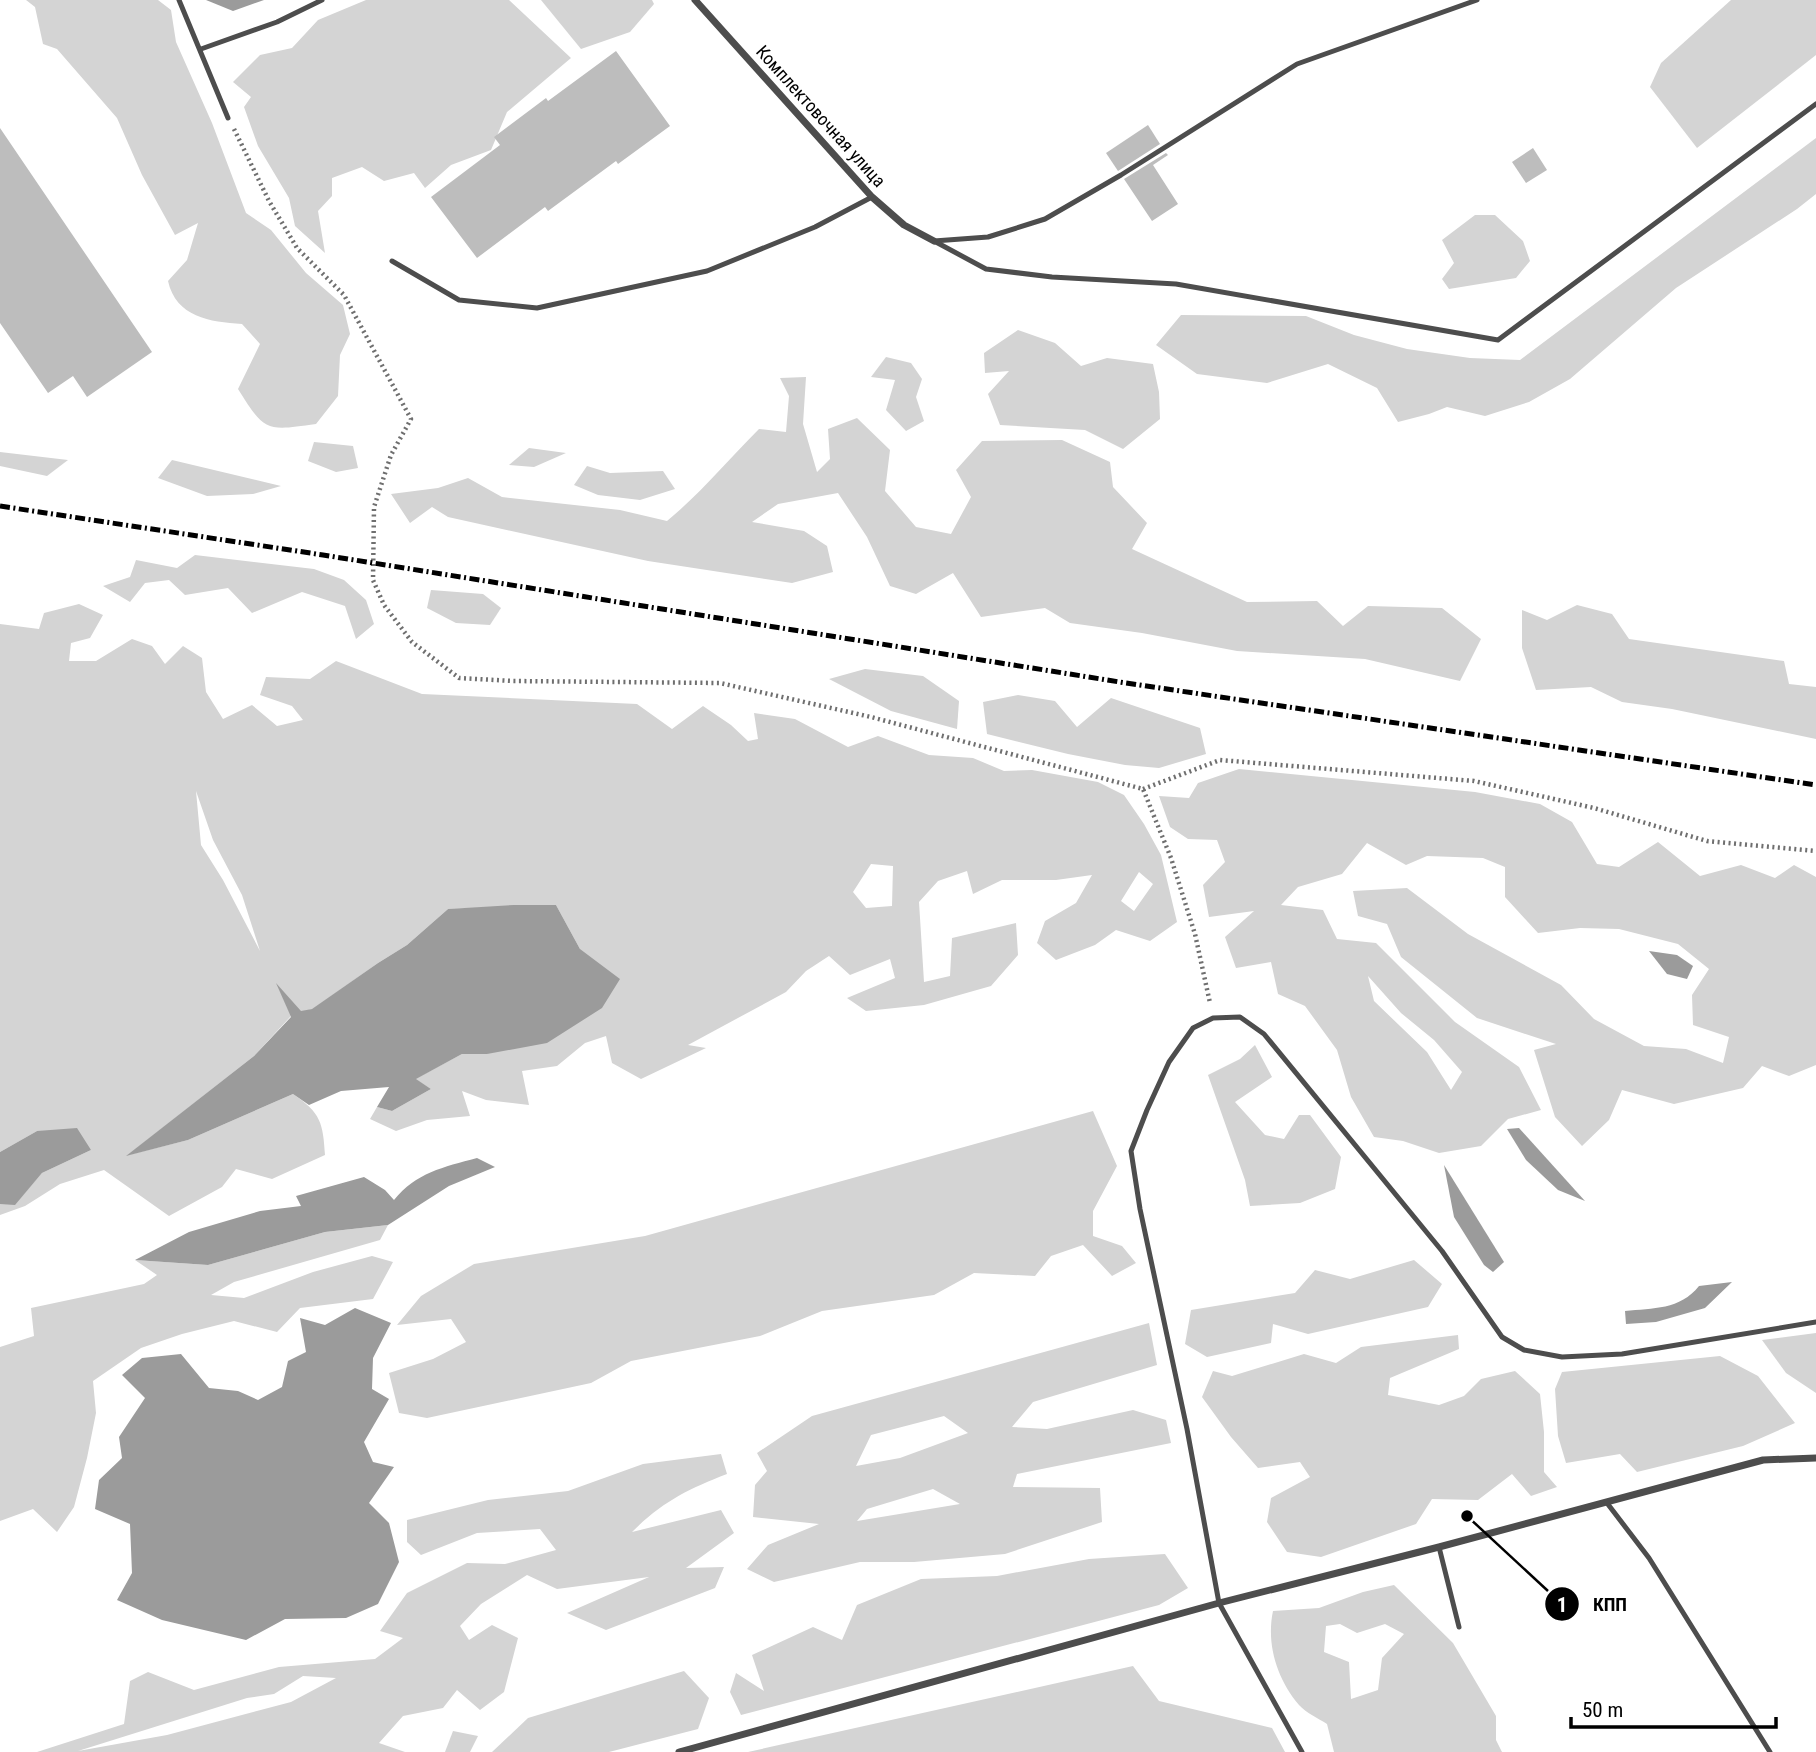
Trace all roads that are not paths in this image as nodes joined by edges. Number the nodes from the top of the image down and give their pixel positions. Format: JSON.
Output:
{"nodes":[{"id":1,"x":179,"y":0,"type":"edge"},
{"id":2,"x":322,"y":0,"type":"edge"},
{"id":3,"x":695,"y":0,"type":"edge"},
{"id":4,"x":1477,"y":0,"type":"edge"},
{"id":5,"x":201,"y":50,"type":"junction"},
{"id":6,"x":1816,"y":104,"type":"edge"},
{"id":7,"x":228,"y":118,"type":"road end"},
{"id":8,"x":872,"y":197,"type":"junction"},
{"id":9,"x":934,"y":241,"type":"junction"},
{"id":10,"x":393,"y":261,"type":"dead end"},
{"id":11,"x":1816,"y":1322,"type":"edge"},
{"id":12,"x":1816,"y":1458,"type":"edge"},
{"id":13,"x":1607,"y":1503,"type":"junction"},
{"id":14,"x":1438,"y":1548,"type":"junction"},
{"id":15,"x":1219,"y":1603,"type":"junction"},
{"id":16,"x":1459,"y":1627,"type":"dead end"},
{"id":17,"x":679,"y":1752,"type":"edge"},
{"id":18,"x":1302,"y":1752,"type":"edge"},
{"id":19,"x":1770,"y":1752,"type":"edge"}],
"edges":[{"from":1,"to":5,"type":"lane"},
{"from":2,"to":5,"type":"lane"},
{"from":3,"to":8,"type":"street","name":"Комплектовочная улица"},
{"from":4,"to":9,"type":"lane"},
{"from":5,"to":7,"type":"lane"},
{"from":6,"to":9,"type":"lane"},
{"from":8,"to":9,"type":"street","name":"Комплектовочная улица"},
{"from":8,"to":10,"type":"lane"},
{"from":11,"to":15,"type":"lane"},
{"from":12,"to":13,"type":"street"},
{"from":13,"to":14,"type":"street"},
{"from":13,"to":19,"type":"lane"},
{"from":14,"to":15,"type":"street"},
{"from":14,"to":16,"type":"lane"},
{"from":15,"to":17,"type":"street"},
{"from":15,"to":18,"type":"lane"}]}
